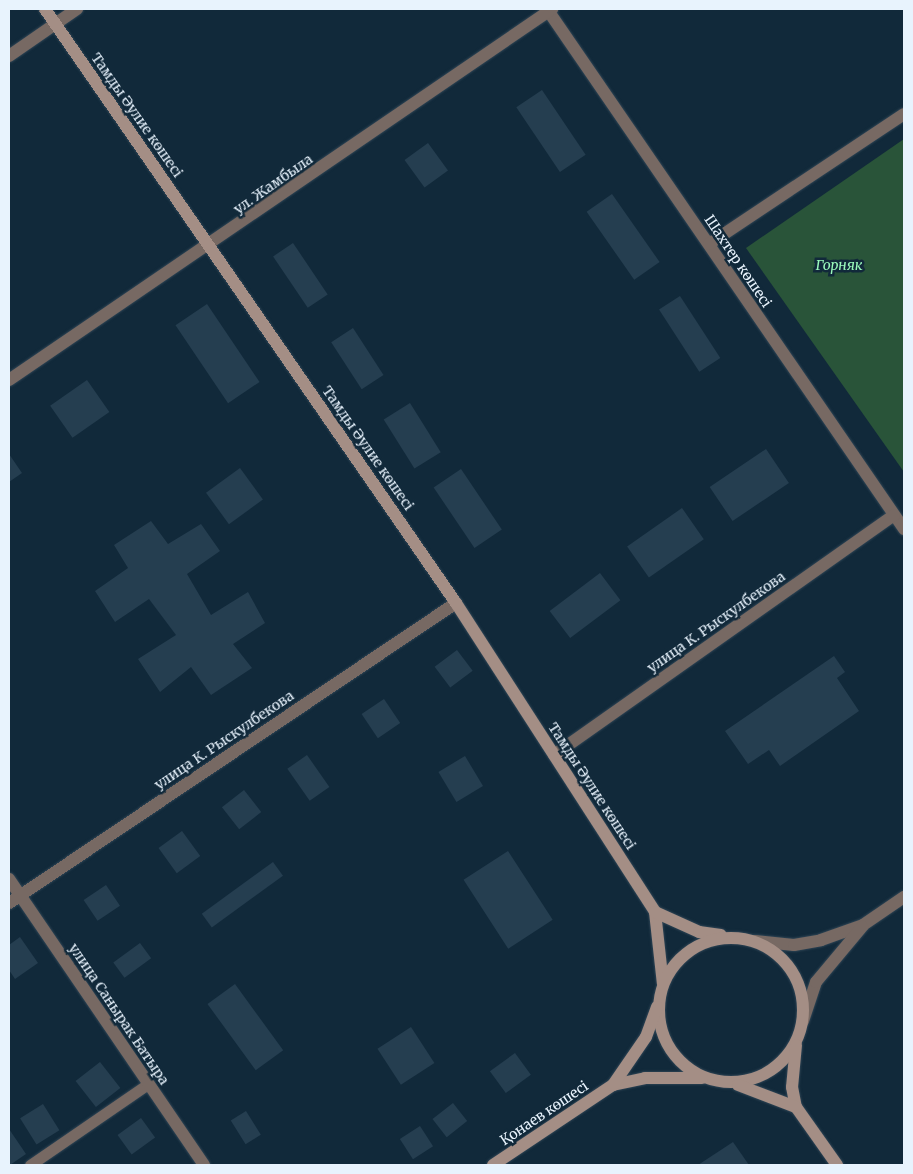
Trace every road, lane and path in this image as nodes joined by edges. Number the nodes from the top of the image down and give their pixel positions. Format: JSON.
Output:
{"nodes":[{"id":1,"x":45,"y":9,"type":"edge"},
{"id":2,"x":77,"y":9,"type":"edge"},
{"id":3,"x":549,"y":10,"type":"edge"},
{"id":4,"x":56,"y":24,"type":"junction"},
{"id":5,"x":9,"y":56,"type":"edge"},
{"id":6,"x":904,"y":114,"type":"edge"},
{"id":7,"x":709,"y":244,"type":"junction"},
{"id":8,"x":209,"y":246,"type":"junction"},
{"id":9,"x":9,"y":380,"type":"edge"},
{"id":10,"x":894,"y":515,"type":"junction"},
{"id":11,"x":904,"y":529,"type":"edge"},
{"id":12,"x":456,"y":603,"type":"junction"},
{"id":13,"x":554,"y":755,"type":"junction"},
{"id":14,"x":9,"y":879,"type":"edge"},
{"id":15,"x":20,"y":895,"type":"junction"},
{"id":16,"x":904,"y":898,"type":"edge"},
{"id":17,"x":9,"y":903,"type":"edge"},
{"id":18,"x":656,"y":912,"type":"junction"},
{"id":19,"x":863,"y":925,"type":"junction"},
{"id":20,"x":737,"y":937,"type":"junction"},
{"id":21,"x":755,"y":941,"type":"junction"},
{"id":22,"x":663,"y":984,"type":"junction"},
{"id":23,"x":659,"y":1002,"type":"junction"},
{"id":24,"x":803,"y":1021,"type":"junction"},
{"id":25,"x":797,"y":1040,"type":"junction"},
{"id":26,"x":708,"y":1079,"type":"junction"},
{"id":27,"x":728,"y":1082,"type":"junction"},
{"id":28,"x":148,"y":1084,"type":"junction"},
{"id":29,"x":613,"y":1085,"type":"junction"},
{"id":30,"x":796,"y":1107,"type":"junction"},
{"id":31,"x":30,"y":1165,"type":"edge"},
{"id":32,"x":204,"y":1165,"type":"edge"},
{"id":33,"x":493,"y":1165,"type":"edge"},
{"id":34,"x":836,"y":1165,"type":"edge"}],
"edges":[{"from":1,"to":4,"type":"street","name":"Тамды Әулие көшесі"},
{"from":2,"to":4,"type":"street"},
{"from":3,"to":7,"type":"street","name":"Шахтер көшесі"},
{"from":3,"to":8,"type":"street","name":"ул. Жамбыла"},
{"from":4,"to":5,"type":"street"},
{"from":4,"to":8,"type":"street","name":"Тамды Әулие көшесі"},
{"from":6,"to":7,"type":"street"},
{"from":7,"to":10,"type":"street","name":"Шахтер көшесі"},
{"from":8,"to":9,"type":"street","name":"ул. Жамбыла"},
{"from":8,"to":12,"type":"street","name":"Тамды Әулие көшесі"},
{"from":10,"to":11,"type":"street","name":"Шахтер көшесі"},
{"from":10,"to":13,"type":"street","name":"улица К. Рыскулбекова"},
{"from":12,"to":13,"type":"street","name":"Тамды Әулие көшесі"},
{"from":12,"to":15,"type":"street","name":"улица К. Рыскулбекова"},
{"from":13,"to":18,"type":"street","name":"Тамды Әулие көшесі"},
{"from":14,"to":15,"type":"street","name":"улица Санырак Батыра"},
{"from":15,"to":17,"type":"street","name":"улица К. Рыскулбекова"},
{"from":15,"to":28,"type":"street","name":"улица Санырак Батыра"},
{"from":16,"to":19,"type":"street"},
{"from":18,"to":20,"type":"street"},
{"from":18,"to":22,"type":"street"},
{"from":19,"to":21,"type":"street"},
{"from":19,"to":24,"type":"street"},
{"from":20,"to":21,"type":"street"},
{"from":20,"to":22,"type":"street"},
{"from":21,"to":24,"type":"street"},
{"from":22,"to":23,"type":"street"},
{"from":23,"to":26,"type":"street"},
{"from":23,"to":29,"type":"street","name":"Қонаев көшесі"},
{"from":24,"to":25,"type":"street"},
{"from":25,"to":27,"type":"street"},
{"from":25,"to":30,"type":"street"},
{"from":26,"to":27,"type":"street"},
{"from":26,"to":29,"type":"street","name":"Қонаев көшесі"},
{"from":27,"to":30,"type":"street"},
{"from":28,"to":31,"type":"lane"},
{"from":28,"to":32,"type":"street","name":"улица Санырак Батыра"},
{"from":29,"to":33,"type":"street","name":"Қонаев көшесі"},
{"from":30,"to":34,"type":"street"}]}
